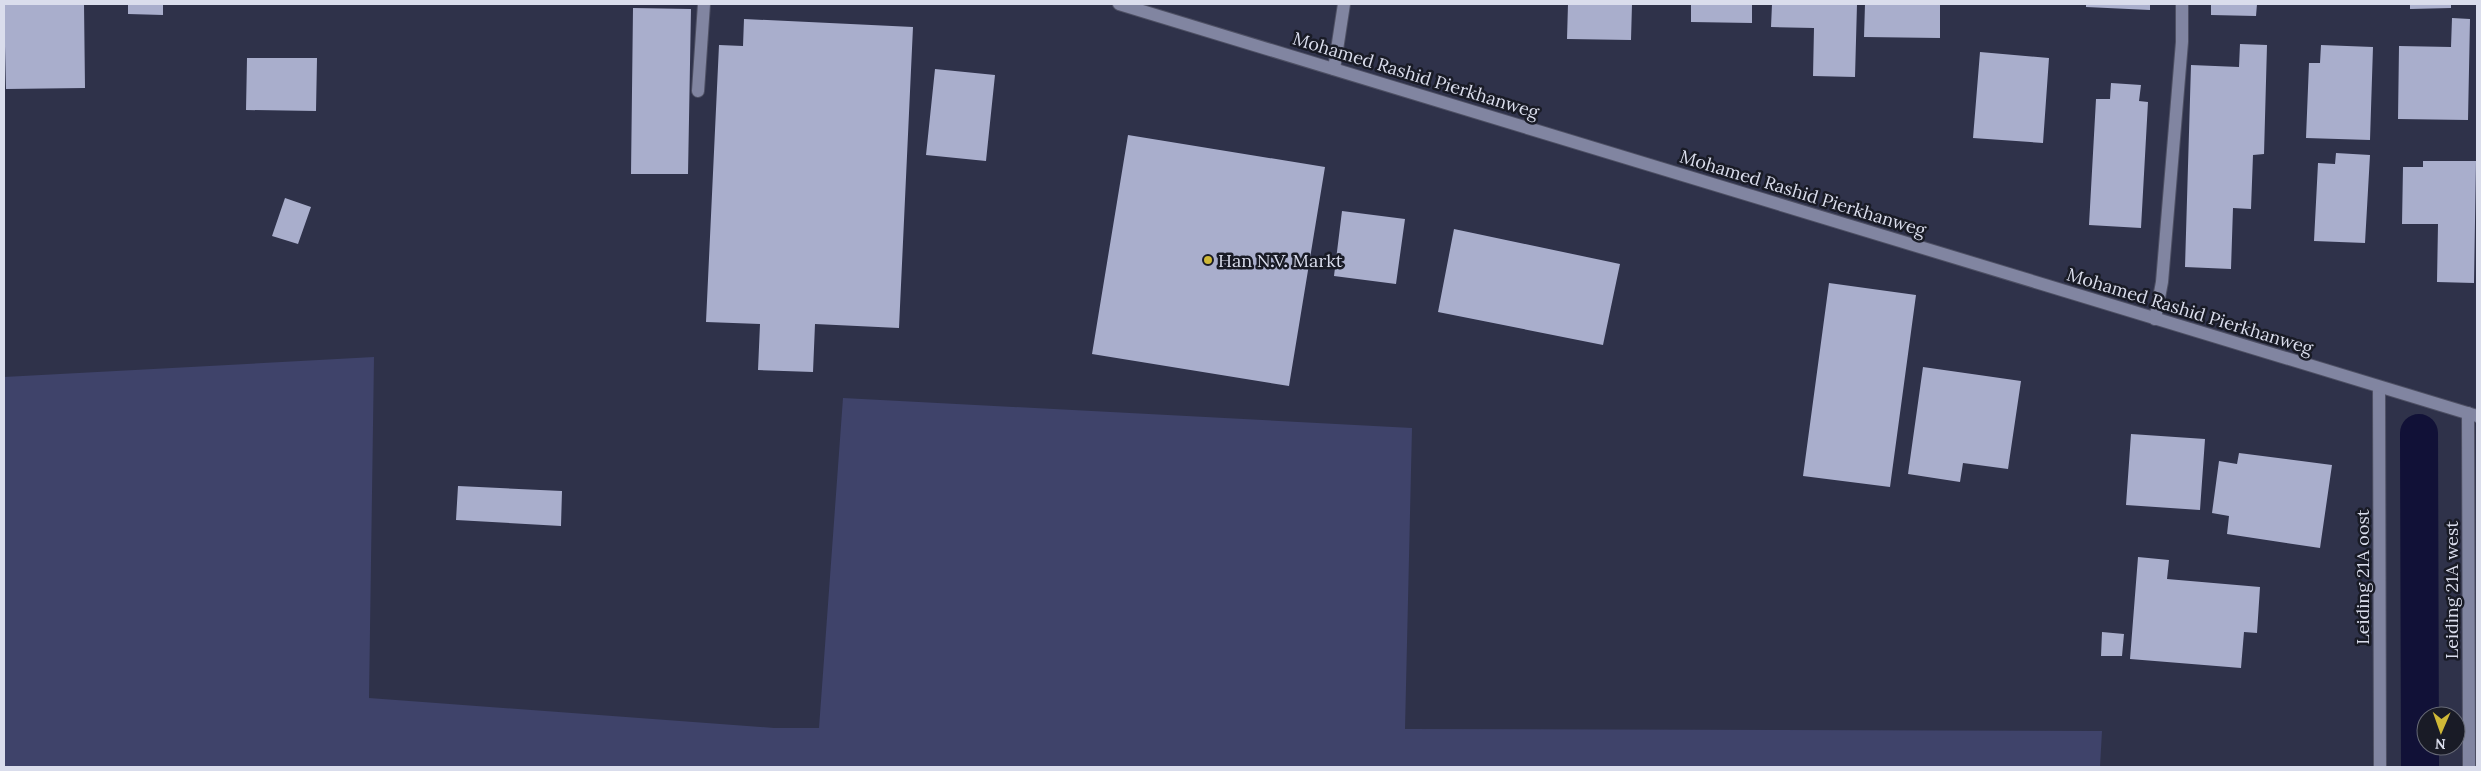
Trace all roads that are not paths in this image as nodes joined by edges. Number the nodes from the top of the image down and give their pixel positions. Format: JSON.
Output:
{"nodes":[{"id":1,"x":704,"y":4,"type":"edge"},
{"id":2,"x":1119,"y":4,"type":"edge"},
{"id":3,"x":1344,"y":4,"type":"edge"},
{"id":4,"x":2182,"y":4,"type":"edge"},
{"id":5,"x":1334,"y":68,"type":"junction"},
{"id":6,"x":698,"y":91,"type":"dead end"},
{"id":7,"x":2155,"y":319,"type":"junction"},
{"id":8,"x":2379,"y":387,"type":"junction"},
{"id":9,"x":2472,"y":414,"type":"edge"},
{"id":10,"x":2380,"y":767,"type":"edge"},
{"id":11,"x":2469,"y":767,"type":"edge"}],
"edges":[{"from":1,"to":6,"type":"street"},
{"from":2,"to":5,"type":"street","name":"Mohamed Rashid Pierkhanweg"},
{"from":3,"to":5,"type":"street"},
{"from":4,"to":7,"type":"street"},
{"from":5,"to":7,"type":"street","name":"Mohamed Rashid Pierkhanweg"},
{"from":7,"to":8,"type":"street","name":"Mohamed Rashid Pierkhanweg"},
{"from":8,"to":9,"type":"street","name":"Mohamed Rashid Pierkhanweg"},
{"from":8,"to":10,"type":"street","name":"Leiding 21A oost"},
{"from":9,"to":11,"type":"street","name":"Leiding 21A west"}]}
